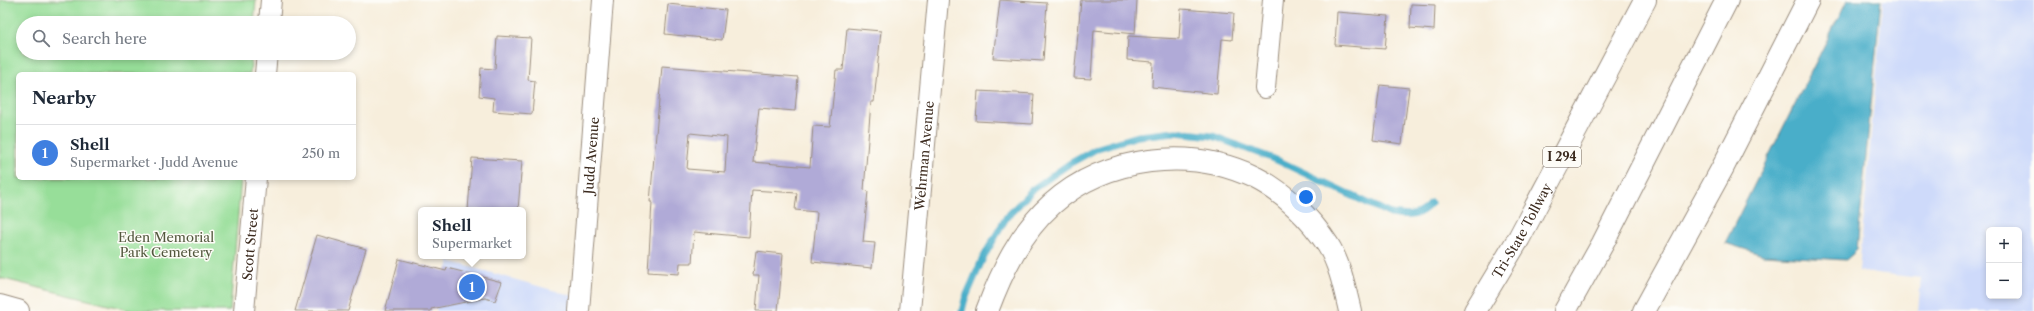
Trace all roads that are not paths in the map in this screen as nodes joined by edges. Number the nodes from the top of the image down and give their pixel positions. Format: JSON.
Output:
{"nodes":[{"id":1,"x":271,"y":0,"type":"edge"},
{"id":2,"x":603,"y":0,"type":"edge"},
{"id":3,"x":938,"y":0,"type":"edge"},
{"id":4,"x":1273,"y":0,"type":"edge"},
{"id":5,"x":1645,"y":0,"type":"edge"},
{"id":6,"x":1728,"y":0,"type":"edge"},
{"id":7,"x":1808,"y":0,"type":"edge"},
{"id":8,"x":270,"y":16,"type":"edge"},
{"id":9,"x":266,"y":60,"type":"edge"},
{"id":10,"x":265,"y":72,"type":"edge"},
{"id":11,"x":1265,"y":88,"type":"dead end"},
{"id":12,"x":256,"y":180,"type":"edge"},
{"id":13,"x":0,"y":306,"type":"edge"},
{"id":14,"x":18,"y":311,"type":"edge"},
{"id":15,"x":244,"y":311,"type":"edge"},
{"id":16,"x":579,"y":311,"type":"edge"},
{"id":17,"x":910,"y":311,"type":"edge"},
{"id":18,"x":987,"y":311,"type":"edge"},
{"id":19,"x":1350,"y":311,"type":"edge"},
{"id":20,"x":1475,"y":311,"type":"edge"},
{"id":21,"x":1565,"y":311,"type":"edge"},
{"id":22,"x":1644,"y":311,"type":"edge"}],
"edges":[{"from":1,"to":8,"type":"street"},
{"from":2,"to":16,"type":"street","name":"Judd Avenue"},
{"from":3,"to":17,"type":"street","name":"Wehrman Avenue"},
{"from":4,"to":11,"type":"street"},
{"from":5,"to":20,"type":"main road","name":"Tri-State Tollway","number":"I 294"},
{"from":6,"to":21,"type":"main road"},
{"from":7,"to":22,"type":"main road"},
{"from":9,"to":10,"type":"street"},
{"from":12,"to":15,"type":"street","name":"Scott Street"},
{"from":13,"to":14,"type":"main road"},
{"from":18,"to":19,"type":"main road"}]}
